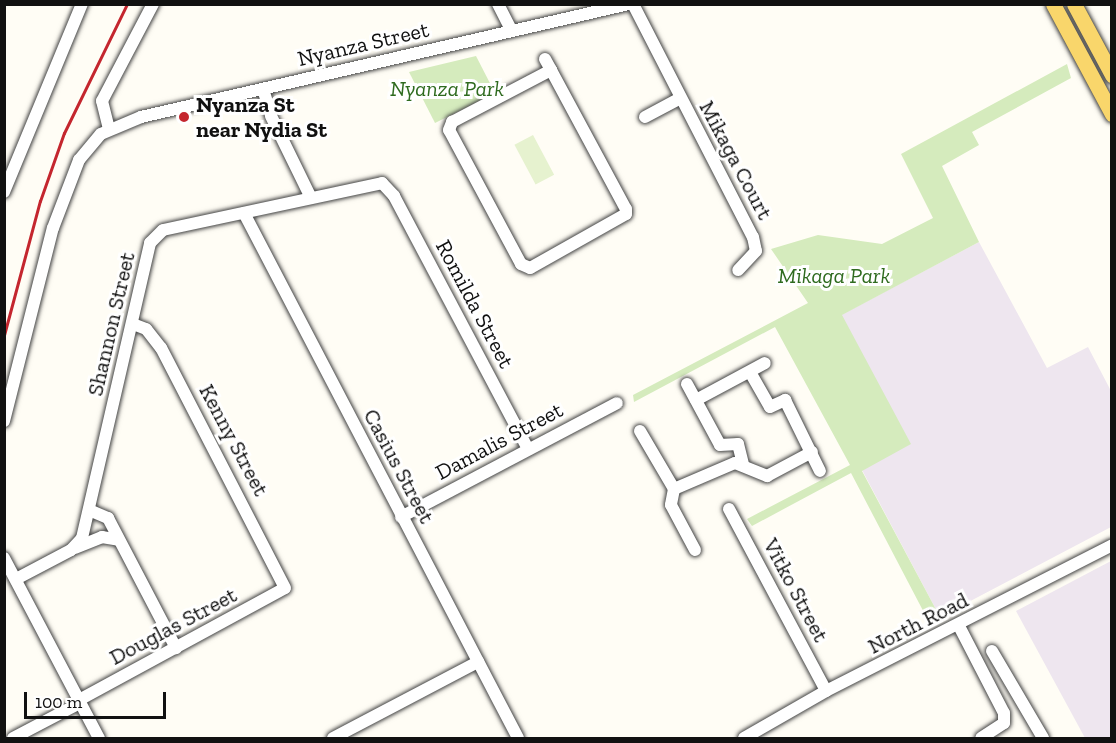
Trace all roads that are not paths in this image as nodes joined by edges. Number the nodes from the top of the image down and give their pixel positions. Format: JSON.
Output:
{"nodes":[{"id":1,"x":82,"y":4,"type":"edge"},
{"id":2,"x":153,"y":4,"type":"edge"},
{"id":3,"x":498,"y":4,"type":"edge"},
{"id":4,"x":631,"y":4,"type":"edge"},
{"id":5,"x":1053,"y":4,"type":"edge"},
{"id":6,"x":1074,"y":4,"type":"edge"},
{"id":7,"x":512,"y":31,"type":"junction"},
{"id":8,"x":548,"y":64,"type":"joint"},
{"id":9,"x":1112,"y":75,"type":"edge"},
{"id":10,"x":263,"y":89,"type":"junction"},
{"id":11,"x":679,"y":99,"type":"junction"},
{"id":12,"x":1112,"y":114,"type":"edge"},
{"id":13,"x":645,"y":117,"type":"dead end"},
{"id":14,"x":109,"y":129,"type":"junction"},
{"id":15,"x":382,"y":183,"type":"joint"},
{"id":16,"x":4,"y":192,"type":"edge"},
{"id":17,"x":310,"y":196,"type":"junction"},
{"id":18,"x":244,"y":213,"type":"junction"},
{"id":19,"x":738,"y":270,"type":"dead end"},
{"id":20,"x":134,"y":324,"type":"junction"},
{"id":21,"x":765,"y":363,"type":"dead end"},
{"id":22,"x":750,"y":372,"type":"junction"},
{"id":23,"x":687,"y":384,"type":"dead end"},
{"id":24,"x":696,"y":400,"type":"junction"},
{"id":25,"x":617,"y":403,"type":"dead end"},
{"id":26,"x":4,"y":421,"type":"edge"},
{"id":27,"x":640,"y":431,"type":"dead end"},
{"id":28,"x":528,"y":449,"type":"junction"},
{"id":29,"x":812,"y":452,"type":"junction"},
{"id":30,"x":743,"y":464,"type":"junction"},
{"id":31,"x":820,"y":471,"type":"dead end"},
{"id":32,"x":95,"y":485,"type":"junction"},
{"id":33,"x":674,"y":489,"type":"junction"},
{"id":34,"x":729,"y":509,"type":"dead end"},
{"id":35,"x":88,"y":515,"type":"junction"},
{"id":36,"x":401,"y":517,"type":"junction"},
{"id":37,"x":109,"y":519,"type":"junction"},
{"id":38,"x":119,"y":539,"type":"junction"},
{"id":39,"x":1112,"y":545,"type":"edge"},
{"id":40,"x":71,"y":550,"type":"junction"},
{"id":41,"x":695,"y":550,"type":"dead end"},
{"id":42,"x":4,"y":558,"type":"edge"},
{"id":43,"x":16,"y":579,"type":"junction"},
{"id":44,"x":285,"y":588,"type":"joint"},
{"id":45,"x":959,"y":626,"type":"junction"},
{"id":46,"x":176,"y":648,"type":"junction"},
{"id":47,"x":992,"y":651,"type":"dead end"},
{"id":48,"x":478,"y":662,"type":"junction"},
{"id":49,"x":826,"y":691,"type":"junction"},
{"id":50,"x":80,"y":701,"type":"junction"},
{"id":51,"x":14,"y":738,"type":"edge"},
{"id":52,"x":99,"y":738,"type":"edge"},
{"id":53,"x":333,"y":738,"type":"edge"},
{"id":54,"x":518,"y":738,"type":"edge"},
{"id":55,"x":744,"y":738,"type":"edge"},
{"id":56,"x":981,"y":738,"type":"edge"},
{"id":57,"x":1043,"y":738,"type":"edge"}],
"edges":[{"from":1,"to":16,"type":"street"},
{"from":2,"to":14,"type":"street"},
{"from":3,"to":7,"type":"street"},
{"from":4,"to":7,"type":"street","name":"Nyanza Street"},
{"from":4,"to":11,"type":"street","name":"Mikaga Court"},
{"from":5,"to":12,"type":"main road"},
{"from":6,"to":9,"type":"main road"},
{"from":7,"to":10,"type":"street","name":"Nyanza Street"},
{"from":8,"to":8,"type":"street"},
{"from":10,"to":14,"type":"street","name":"Nyanza Street"},
{"from":10,"to":17,"type":"street"},
{"from":11,"to":13,"type":"street","name":"Mikaga Court"},
{"from":11,"to":19,"type":"street","name":"Mikaga Court"},
{"from":14,"to":26,"type":"street"},
{"from":15,"to":17,"type":"street","name":"Shannon Street"},
{"from":15,"to":28,"type":"street","name":"Romilda Street"},
{"from":17,"to":18,"type":"street","name":"Shannon Street"},
{"from":18,"to":20,"type":"street","name":"Shannon Street"},
{"from":18,"to":36,"type":"street","name":"Casius Street"},
{"from":20,"to":32,"type":"street","name":"Shannon Street"},
{"from":20,"to":44,"type":"street","name":"Kenny Street"},
{"from":21,"to":22,"type":"street"},
{"from":22,"to":24,"type":"street"},
{"from":22,"to":29,"type":"street"},
{"from":23,"to":24,"type":"street"},
{"from":24,"to":30,"type":"street"},
{"from":25,"to":28,"type":"street","name":"Damalis Street"},
{"from":27,"to":33,"type":"street"},
{"from":28,"to":36,"type":"street","name":"Damalis Street"},
{"from":29,"to":30,"type":"street"},
{"from":29,"to":31,"type":"street"},
{"from":30,"to":33,"type":"street"},
{"from":32,"to":35,"type":"street","name":"Shannon Street"},
{"from":32,"to":37,"type":"street"},
{"from":33,"to":41,"type":"street"},
{"from":34,"to":49,"type":"street","name":"Vitko Street"},
{"from":35,"to":37,"type":"street"},
{"from":35,"to":38,"type":"street"},
{"from":35,"to":40,"type":"street","name":"Shannon Street"},
{"from":36,"to":48,"type":"street","name":"Casius Street"},
{"from":37,"to":38,"type":"street"},
{"from":38,"to":40,"type":"street"},
{"from":38,"to":46,"type":"street"},
{"from":39,"to":45,"type":"street","name":"North Road"},
{"from":40,"to":43,"type":"street"},
{"from":42,"to":43,"type":"street"},
{"from":43,"to":50,"type":"street"},
{"from":44,"to":46,"type":"street","name":"Douglas Street"},
{"from":45,"to":49,"type":"street","name":"North Road"},
{"from":45,"to":56,"type":"street"},
{"from":46,"to":50,"type":"street","name":"Douglas Street"},
{"from":47,"to":57,"type":"street"},
{"from":48,"to":53,"type":"street"},
{"from":48,"to":54,"type":"street","name":"Casius Street"},
{"from":49,"to":55,"type":"street","name":"North Road"},
{"from":50,"to":51,"type":"street","name":"Douglas Street"},
{"from":50,"to":52,"type":"street"}]}
